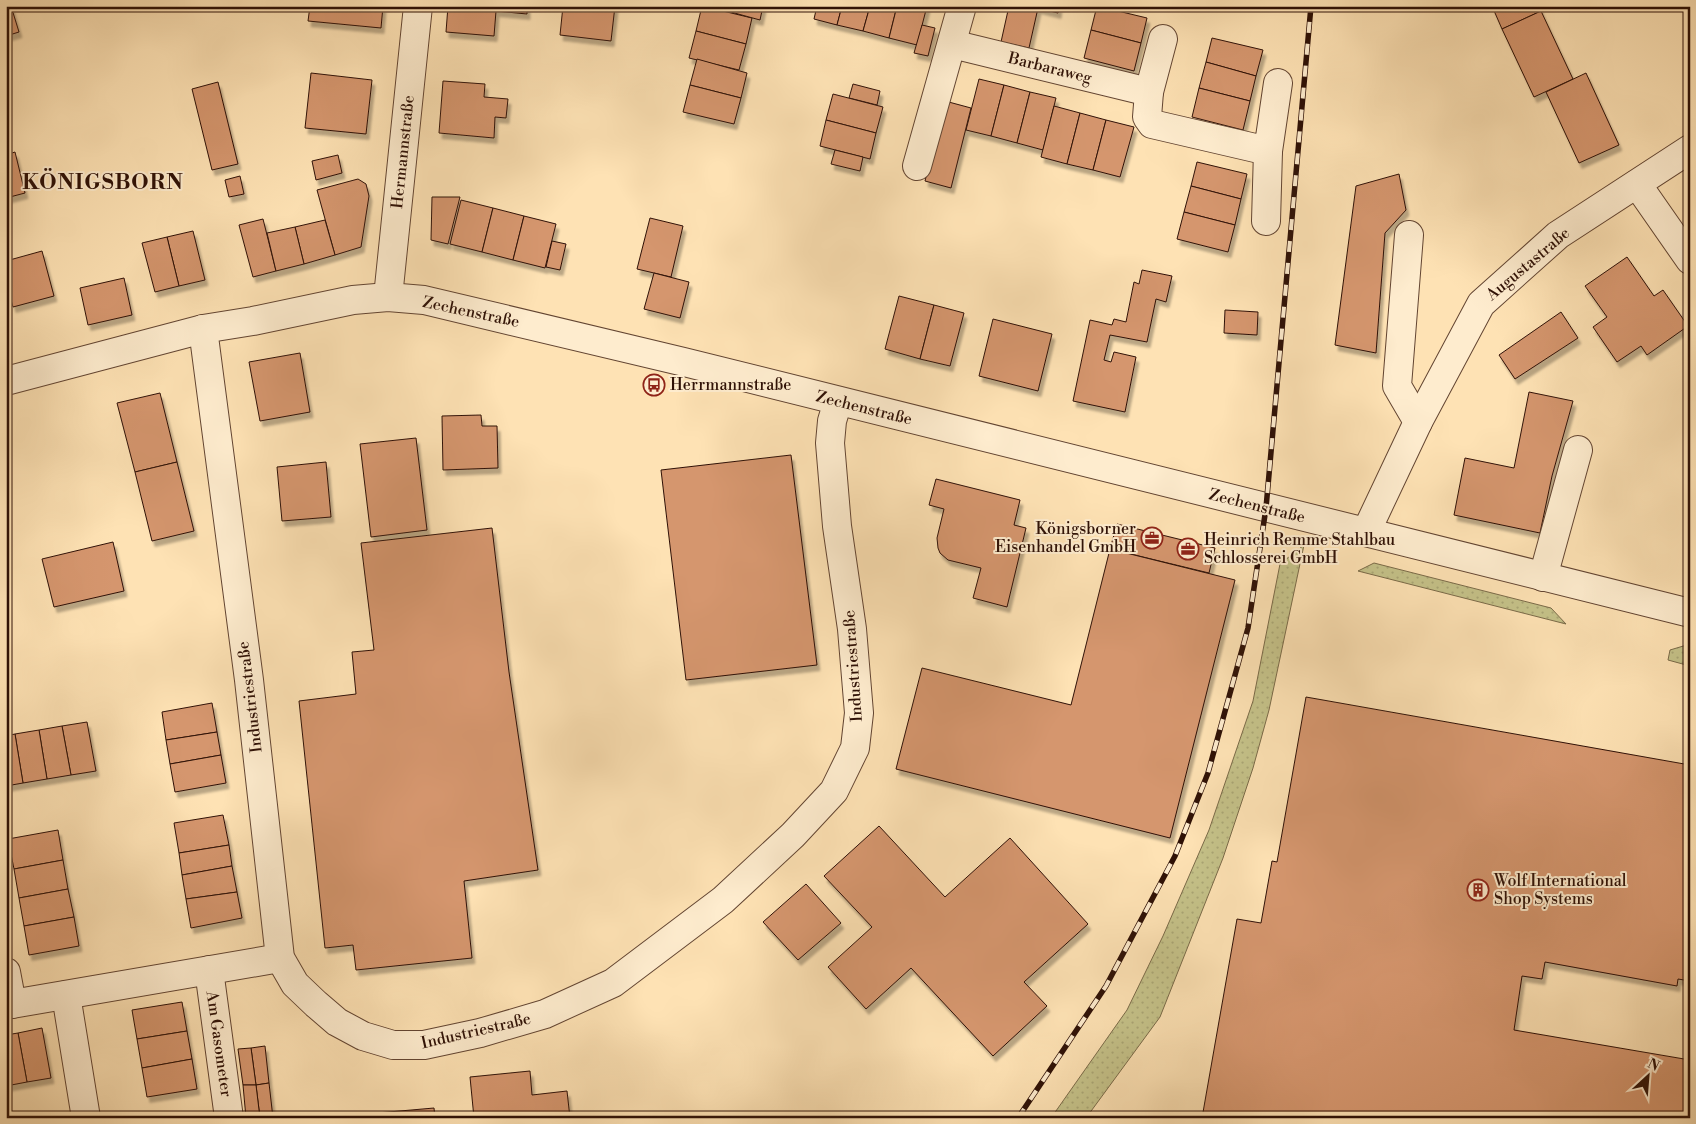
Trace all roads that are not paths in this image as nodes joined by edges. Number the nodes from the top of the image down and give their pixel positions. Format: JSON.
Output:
{"nodes":[{"id":1,"x":418,"y":6,"type":"edge"},
{"id":2,"x":962,"y":6,"type":"edge"},
{"id":3,"x":1163,"y":39,"type":"dead end"},
{"id":4,"x":952,"y":44,"type":"junction"},
{"id":5,"x":1278,"y":83,"type":"dead end"},
{"id":6,"x":1149,"y":92,"type":"junction"},
{"id":7,"x":1690,"y":150,"type":"edge"},
{"id":8,"x":1268,"y":151,"type":"junction"},
{"id":9,"x":917,"y":166,"type":"dead end"},
{"id":10,"x":1637,"y":184,"type":"junction"},
{"id":11,"x":1266,"y":221,"type":"dead end"},
{"id":12,"x":1409,"y":234,"type":"dead end"},
{"id":13,"x":1690,"y":260,"type":"edge"},
{"id":14,"x":388,"y":297,"type":"junction"},
{"id":15,"x":203,"y":328,"type":"junction"},
{"id":16,"x":6,"y":381,"type":"edge"},
{"id":17,"x":838,"y":401,"type":"junction"},
{"id":18,"x":1418,"y":422,"type":"junction"},
{"id":19,"x":1578,"y":450,"type":"dead end"},
{"id":20,"x":1366,"y":532,"type":"junction"},
{"id":21,"x":1543,"y":577,"type":"junction"},
{"id":22,"x":1690,"y":613,"type":"edge"},
{"id":23,"x":280,"y":958,"type":"junction"},
{"id":24,"x":209,"y":970,"type":"junction"},
{"id":25,"x":6,"y":972,"type":"edge"},
{"id":26,"x":66,"y":995,"type":"junction"},
{"id":27,"x":9,"y":1005,"type":"edge"},
{"id":28,"x":86,"y":1118,"type":"edge"},
{"id":29,"x":229,"y":1118,"type":"edge"}],
"edges":[{"from":1,"to":14,"type":"street","name":"Hermannstraße"},
{"from":2,"to":4,"type":"street"},
{"from":3,"to":6,"type":"street"},
{"from":4,"to":6,"type":"street","name":"Barbaraweg"},
{"from":4,"to":9,"type":"street"},
{"from":5,"to":8,"type":"street"},
{"from":6,"to":8,"type":"street"},
{"from":7,"to":10,"type":"street","name":"Augustastraße"},
{"from":8,"to":11,"type":"street"},
{"from":10,"to":13,"type":"street"},
{"from":10,"to":18,"type":"street","name":"Augustastraße"},
{"from":12,"to":18,"type":"street"},
{"from":14,"to":15,"type":"street","name":"Zechenstraße"},
{"from":14,"to":17,"type":"street","name":"Zechenstraße"},
{"from":15,"to":16,"type":"street","name":"Zechenstraße"},
{"from":15,"to":23,"type":"street","name":"Industriestraße"},
{"from":17,"to":20,"type":"street","name":"Zechenstraße"},
{"from":17,"to":23,"type":"street","name":"Industriestraße"},
{"from":18,"to":20,"type":"street","name":"Augustastraße"},
{"from":19,"to":21,"type":"street"},
{"from":20,"to":21,"type":"street","name":"Zechenstraße"},
{"from":21,"to":22,"type":"street","name":"Zechenstraße"},
{"from":23,"to":24,"type":"street","name":"Am Gasometer"},
{"from":24,"to":26,"type":"street","name":"Am Gasometer"},
{"from":24,"to":29,"type":"street","name":"Am Gasometer"},
{"from":25,"to":27,"type":"street","name":"Am Gasometer"},
{"from":26,"to":27,"type":"street","name":"Am Gasometer"},
{"from":26,"to":28,"type":"street"}]}
